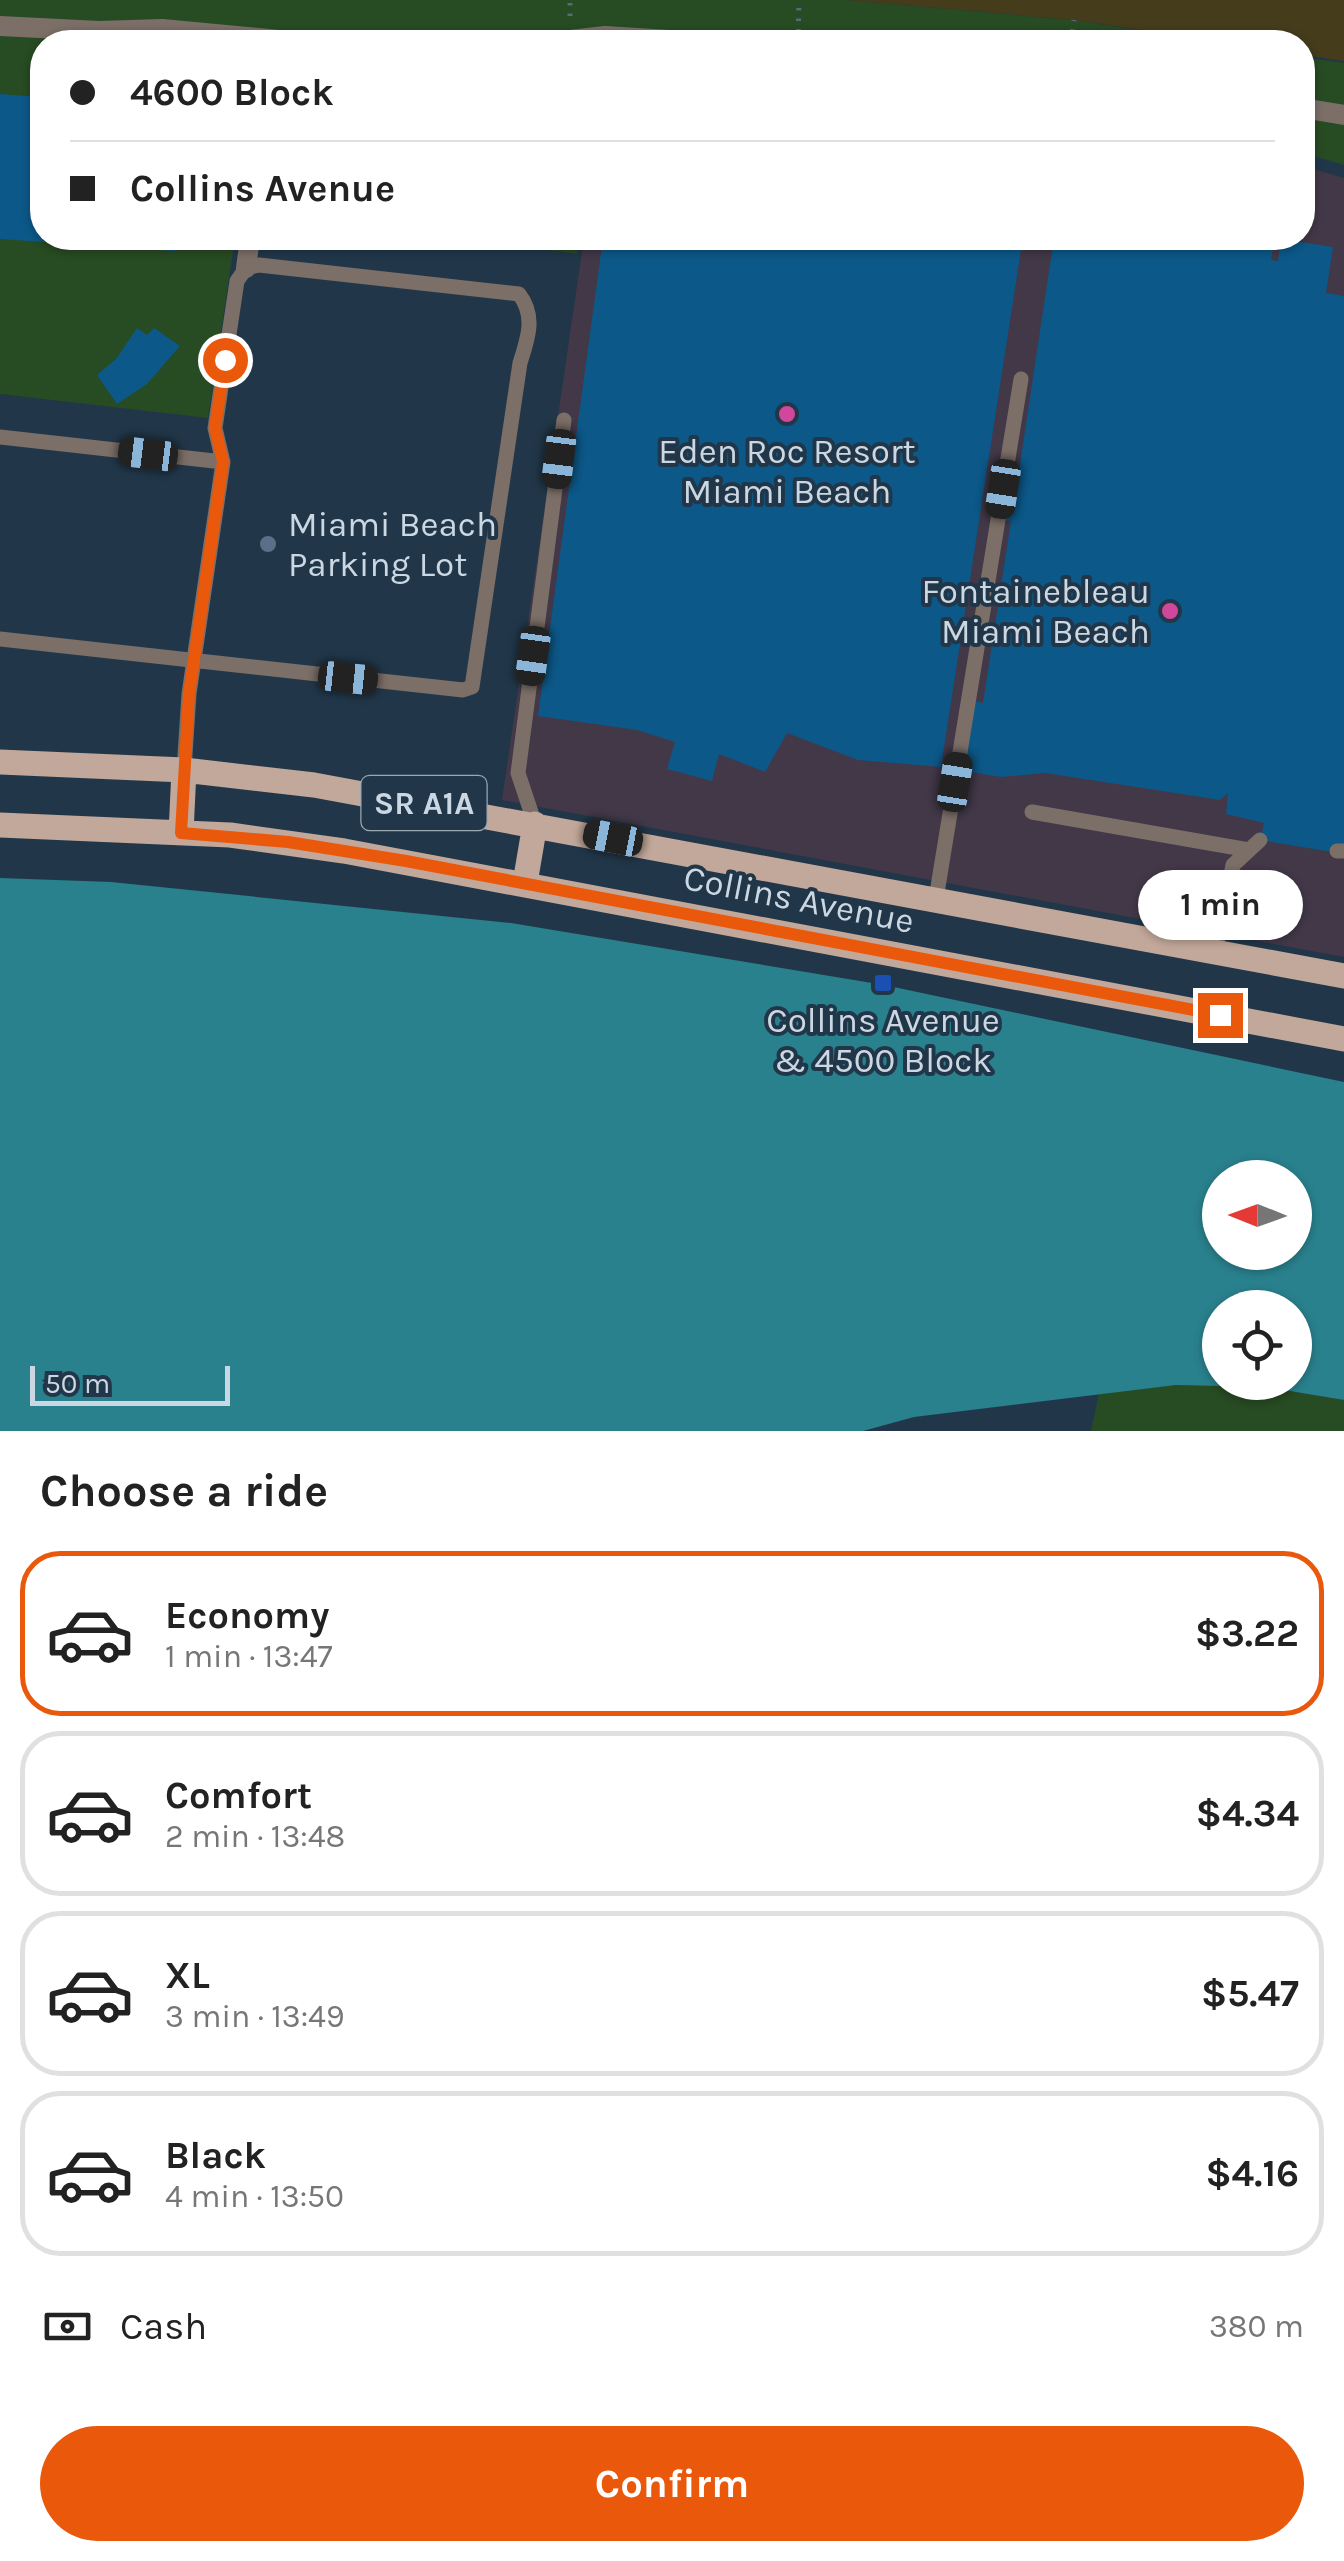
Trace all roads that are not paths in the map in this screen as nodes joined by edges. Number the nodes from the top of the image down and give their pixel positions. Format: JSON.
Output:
{"nodes":[{"id":1,"x":0,"y":26,"type":"edge"},
{"id":2,"x":79,"y":30,"type":"edge"},
{"id":3,"x":130,"y":30,"type":"edge"},
{"id":4,"x":169,"y":30,"type":"edge"},
{"id":5,"x":1315,"y":110,"type":"edge"},
{"id":6,"x":1344,"y":115,"type":"edge"},
{"id":7,"x":248,"y":250,"type":"edge"},
{"id":8,"x":246,"y":268,"type":"junction"},
{"id":9,"x":1021,"y":379,"type":"dead end"},
{"id":10,"x":564,"y":420,"type":"dead end"},
{"id":11,"x":0,"y":437,"type":"edge"},
{"id":12,"x":223,"y":462,"type":"junction"},
{"id":13,"x":0,"y":639,"type":"edge"},
{"id":14,"x":194,"y":662,"type":"junction"},
{"id":15,"x":0,"y":762,"type":"edge"},
{"id":16,"x":184,"y":770,"type":"junction"},
{"id":17,"x":1032,"y":812,"type":"dead end"},
{"id":18,"x":0,"y":824,"type":"edge"},
{"id":19,"x":535,"y":824,"type":"junction"},
{"id":20,"x":181,"y":833,"type":"junction"},
{"id":21,"x":525,"y":883,"type":"junction"},
{"id":22,"x":936,"y":899,"type":"junction"},
{"id":23,"x":1215,"y":951,"type":"junction"},
{"id":24,"x":1344,"y":976,"type":"edge"},
{"id":25,"x":1344,"y":1039,"type":"edge"}],
"edges":[{"from":1,"to":2,"type":"street"},
{"from":3,"to":4,"type":"street"},
{"from":5,"to":6,"type":"street"},
{"from":7,"to":8,"type":"street"},
{"from":8,"to":12,"type":"lane"},
{"from":8,"to":14,"type":"lane"},
{"from":9,"to":22,"type":"lane"},
{"from":10,"to":19,"type":"lane"},
{"from":11,"to":12,"type":"lane"},
{"from":12,"to":14,"type":"lane"},
{"from":13,"to":14,"type":"lane"},
{"from":14,"to":16,"type":"lane"},
{"from":15,"to":16,"type":"main road","name":"Collins Avenue","number":"SR A1A"},
{"from":16,"to":19,"type":"main road","name":"Collins Avenue","number":"SR A1A"},
{"from":16,"to":20,"type":"main road"},
{"from":17,"to":23,"type":"lane"},
{"from":18,"to":20,"type":"main road","name":"Collins Avenue","number":"SR A1A"},
{"from":19,"to":21,"type":"main road"},
{"from":19,"to":22,"type":"main road","name":"Collins Avenue","number":"SR A1A"},
{"from":20,"to":21,"type":"main road","name":"Collins Avenue","number":"SR A1A"},
{"from":21,"to":25,"type":"main road","name":"Collins Avenue","number":"SR A1A"},
{"from":22,"to":23,"type":"main road","name":"Collins Avenue","number":"SR A1A"},
{"from":23,"to":24,"type":"main road","name":"Collins Avenue","number":"SR A1A"}]}
